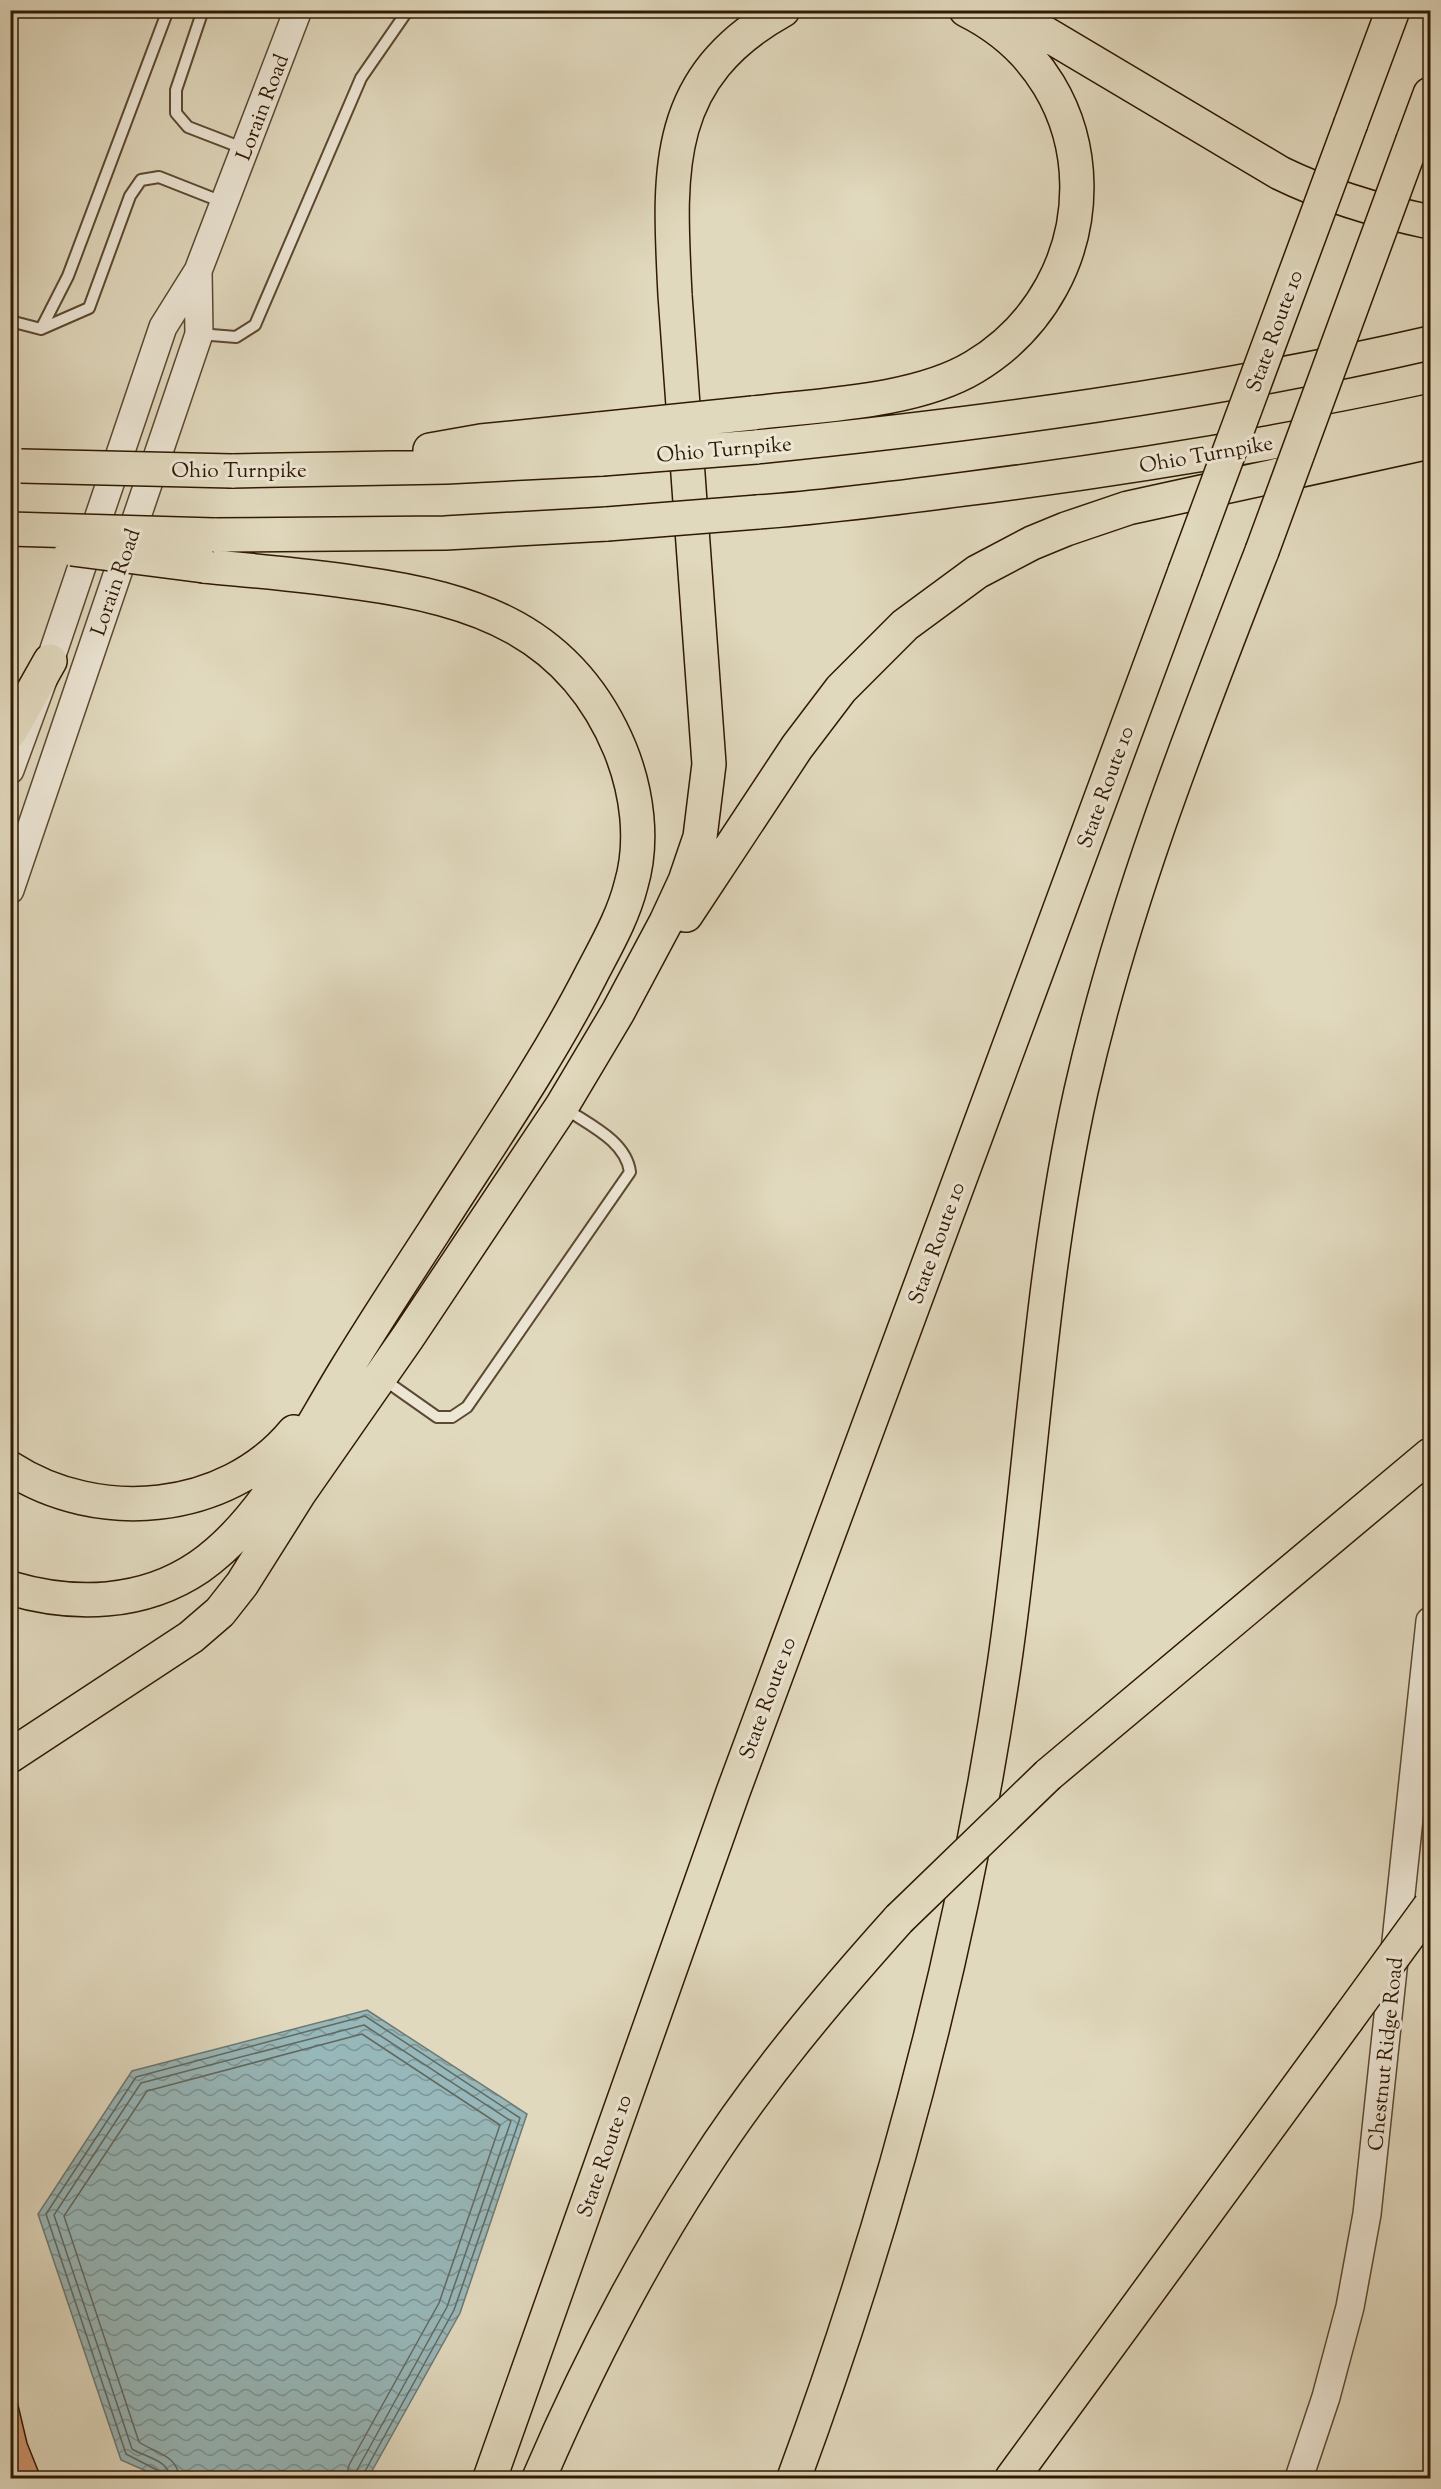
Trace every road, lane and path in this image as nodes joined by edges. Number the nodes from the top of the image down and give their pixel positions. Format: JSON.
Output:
{"nodes":[{"id":1,"x":168,"y":10,"type":"edge"},
{"id":2,"x":203,"y":10,"type":"edge"},
{"id":3,"x":298,"y":10,"type":"edge"},
{"id":4,"x":408,"y":10,"type":"edge"},
{"id":5,"x":749,"y":10,"type":"edge"},
{"id":6,"x":783,"y":10,"type":"edge"},
{"id":7,"x":966,"y":10,"type":"edge"},
{"id":8,"x":1006,"y":10,"type":"edge"},
{"id":9,"x":1393,"y":10,"type":"edge"},
{"id":10,"x":1431,"y":94,"type":"edge"},
{"id":11,"x":246,"y":149,"type":"junction"},
{"id":12,"x":225,"y":203,"type":"junction"},
{"id":13,"x":1431,"y":222,"type":"edge"},
{"id":14,"x":198,"y":271,"type":"junction"},
{"id":15,"x":10,"y":321,"type":"edge"},
{"id":16,"x":41,"y":329,"type":"junction"},
{"id":17,"x":199,"y":334,"type":"junction"},
{"id":18,"x":1431,"y":343,"type":"edge"},
{"id":19,"x":1431,"y":411,"type":"edge"},
{"id":20,"x":1431,"y":442,"type":"edge"},
{"id":21,"x":601,"y":444,"type":"junction"},
{"id":22,"x":16,"y":466,"type":"edge"},
{"id":23,"x":10,"y":530,"type":"edge"},
{"id":24,"x":10,"y":540,"type":"edge"},
{"id":25,"x":50,"y":662,"type":"joint"},
{"id":26,"x":13,"y":749,"type":"edge"},
{"id":27,"x":56,"y":757,"type":"junction"},
{"id":28,"x":10,"y":890,"type":"edge"},
{"id":29,"x":618,"y":1012,"type":"junction"},
{"id":30,"x":566,"y":1025,"type":"junction"},
{"id":31,"x":562,"y":1106,"type":"junction"},
{"id":32,"x":344,"y":1373,"type":"junction"},
{"id":33,"x":380,"y":1377,"type":"junction"},
{"id":34,"x":1431,"y":1455,"type":"edge"},
{"id":35,"x":10,"y":1468,"type":"edge"},
{"id":36,"x":300,"y":1492,"type":"junction"},
{"id":37,"x":10,"y":1588,"type":"edge"},
{"id":38,"x":10,"y":1608,"type":"edge"},
{"id":39,"x":1431,"y":1621,"type":"edge"},
{"id":40,"x":10,"y":1756,"type":"edge"},
{"id":41,"x":1431,"y":1906,"type":"edge"},
{"id":42,"x":490,"y":2478,"type":"edge"},
{"id":43,"x":539,"y":2478,"type":"edge"},
{"id":44,"x":795,"y":2478,"type":"edge"},
{"id":45,"x":1012,"y":2478,"type":"edge"},
{"id":46,"x":1299,"y":2478,"type":"edge"}],
"edges":[{"from":1,"to":16,"type":"lane"},
{"from":2,"to":11,"type":"lane"},
{"from":3,"to":11,"type":"street","name":"Lorain Road"},
{"from":4,"to":17,"type":"lane"},
{"from":5,"to":30,"type":"highway"},
{"from":6,"to":29,"type":"highway"},
{"from":7,"to":21,"type":"highway","bridge":true},
{"from":8,"to":13,"type":"highway"},
{"from":9,"to":42,"type":"highway","name":"State Route 10","bridge":true},
{"from":10,"to":44,"type":"highway","bridge":true},
{"from":11,"to":12,"type":"street","name":"Lorain Road"},
{"from":12,"to":14,"type":"street","name":"Lorain Road"},
{"from":12,"to":16,"type":"lane"},
{"from":14,"to":17,"type":"street","name":"Lorain Road"},
{"from":14,"to":25,"type":"street","name":"Lorain Road"},
{"from":15,"to":16,"type":"lane"},
{"from":17,"to":27,"type":"street","name":"Lorain Road"},
{"from":18,"to":21,"type":"highway","name":"Ohio Turnpike","bridge":true},
{"from":19,"to":23,"type":"highway","name":"Ohio Turnpike","bridge":true},
{"from":20,"to":29,"type":"highway"},
{"from":21,"to":22,"type":"highway","name":"Ohio Turnpike","bridge":true},
{"from":24,"to":30,"type":"highway","bridge":true},
{"from":25,"to":26,"type":"highway"},
{"from":26,"to":27,"type":"street"},
{"from":27,"to":28,"type":"street","name":"Lorain Road"},
{"from":29,"to":31,"type":"highway"},
{"from":30,"to":32,"type":"highway"},
{"from":31,"to":33,"type":"highway"},
{"from":31,"to":33,"type":"lane"},
{"from":32,"to":35,"type":"highway"},
{"from":32,"to":37,"type":"highway"},
{"from":33,"to":36,"type":"highway"},
{"from":34,"to":43,"type":"highway","bridge":true},
{"from":36,"to":38,"type":"highway"},
{"from":36,"to":40,"type":"highway"},
{"from":39,"to":46,"type":"street","name":"Chestnut Ridge Road"},
{"from":41,"to":45,"type":"highway","bridge":true}]}
